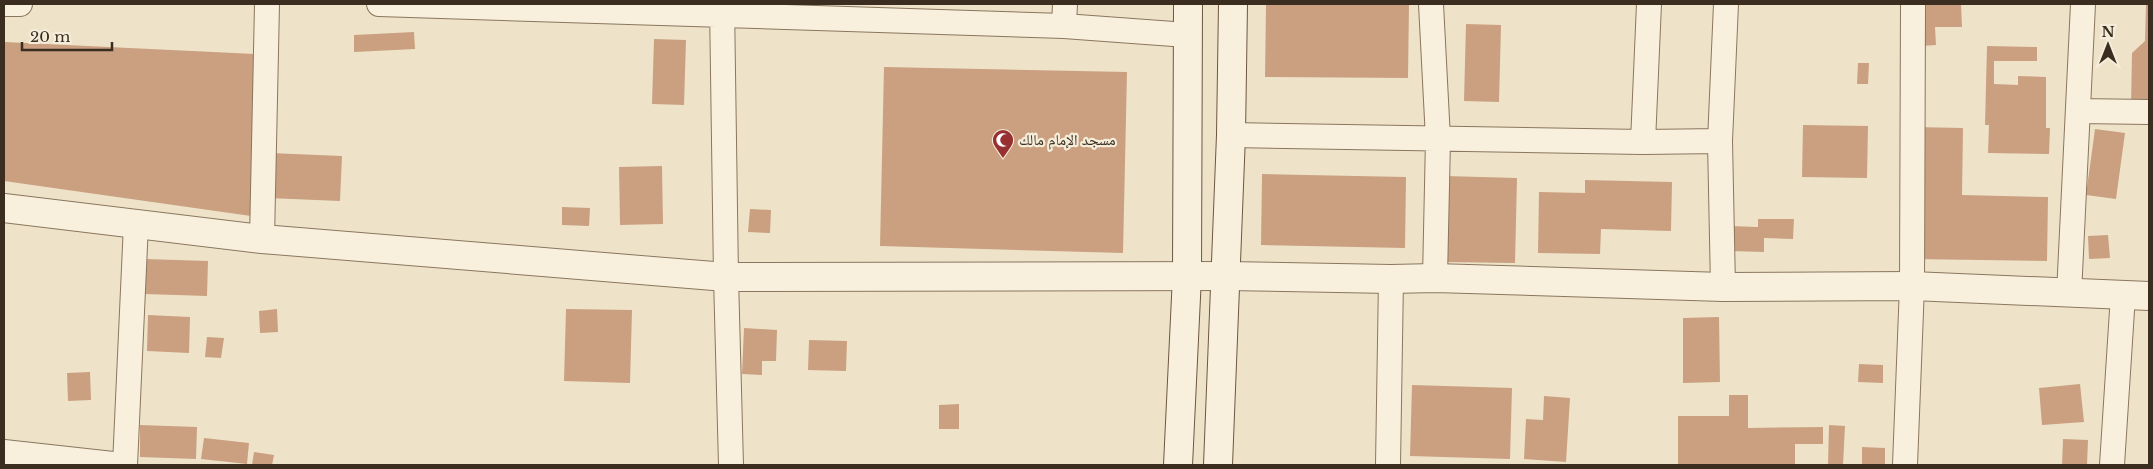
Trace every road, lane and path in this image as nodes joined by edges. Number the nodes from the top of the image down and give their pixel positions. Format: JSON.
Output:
{"nodes":[{"id":1,"x":4,"y":4,"type":"edge"},
{"id":2,"x":20,"y":4,"type":"edge"},
{"id":3,"x":267,"y":4,"type":"edge"},
{"id":4,"x":379,"y":4,"type":"edge"},
{"id":5,"x":1188,"y":4,"type":"edge"},
{"id":6,"x":1233,"y":4,"type":"edge"},
{"id":7,"x":1432,"y":4,"type":"edge"},
{"id":8,"x":1649,"y":4,"type":"edge"},
{"id":9,"x":1726,"y":4,"type":"edge"},
{"id":10,"x":1913,"y":4,"type":"edge"},
{"id":11,"x":2083,"y":4,"type":"edge"},
{"id":12,"x":722,"y":10,"type":"edge"},
{"id":13,"x":901,"y":12,"type":"edge"},
{"id":14,"x":1064,"y":15,"type":"edge"},
{"id":15,"x":1187,"y":35,"type":"junction"},
{"id":16,"x":2078,"y":110,"type":"junction"},
{"id":17,"x":2149,"y":112,"type":"edge"},
{"id":18,"x":1230,"y":135,"type":"junction"},
{"id":19,"x":1438,"y":139,"type":"junction"},
{"id":20,"x":1720,"y":141,"type":"junction"},
{"id":21,"x":1644,"y":142,"type":"junction"},
{"id":22,"x":4,"y":208,"type":"edge"},
{"id":23,"x":136,"y":224,"type":"junction"},
{"id":24,"x":262,"y":239,"type":"junction"},
{"id":25,"x":1187,"y":276,"type":"junction"},
{"id":26,"x":1226,"y":276,"type":"junction"},
{"id":27,"x":726,"y":277,"type":"junction"},
{"id":28,"x":1435,"y":278,"type":"junction"},
{"id":29,"x":1391,"y":279,"type":"junction"},
{"id":30,"x":1912,"y":286,"type":"junction"},
{"id":31,"x":1723,"y":287,"type":"junction"},
{"id":32,"x":2069,"y":294,"type":"junction"},
{"id":33,"x":2123,"y":295,"type":"junction"},
{"id":34,"x":2149,"y":296,"type":"edge"},
{"id":35,"x":4,"y":452,"type":"edge"},
{"id":36,"x":124,"y":465,"type":"edge"},
{"id":37,"x":731,"y":465,"type":"edge"},
{"id":38,"x":1178,"y":465,"type":"edge"},
{"id":39,"x":1218,"y":465,"type":"edge"},
{"id":40,"x":1388,"y":465,"type":"edge"},
{"id":41,"x":1906,"y":465,"type":"edge"},
{"id":42,"x":2112,"y":465,"type":"edge"}],
"edges":[{"from":1,"to":2,"type":"street"},
{"from":3,"to":24,"type":"street"},
{"from":4,"to":12,"type":"street"},
{"from":5,"to":15,"type":"street"},
{"from":6,"to":18,"type":"street"},
{"from":7,"to":19,"type":"street"},
{"from":8,"to":21,"type":"street"},
{"from":9,"to":20,"type":"street"},
{"from":10,"to":30,"type":"street"},
{"from":11,"to":16,"type":"street"},
{"from":12,"to":13,"type":"street"},
{"from":12,"to":27,"type":"street"},
{"from":13,"to":14,"type":"street"},
{"from":14,"to":15,"type":"street"},
{"from":15,"to":25,"type":"street"},
{"from":16,"to":17,"type":"street"},
{"from":16,"to":32,"type":"street"},
{"from":18,"to":19,"type":"street"},
{"from":18,"to":26,"type":"street"},
{"from":19,"to":21,"type":"street"},
{"from":19,"to":28,"type":"street"},
{"from":20,"to":21,"type":"street"},
{"from":20,"to":31,"type":"street"},
{"from":22,"to":23,"type":"street"},
{"from":23,"to":24,"type":"street"},
{"from":23,"to":36,"type":"street"},
{"from":24,"to":27,"type":"street"},
{"from":25,"to":26,"type":"street"},
{"from":25,"to":27,"type":"street"},
{"from":25,"to":38,"type":"street"},
{"from":26,"to":29,"type":"street"},
{"from":26,"to":39,"type":"street"},
{"from":27,"to":37,"type":"street"},
{"from":28,"to":29,"type":"street"},
{"from":28,"to":31,"type":"street"},
{"from":29,"to":40,"type":"street"},
{"from":30,"to":31,"type":"street"},
{"from":30,"to":32,"type":"street"},
{"from":30,"to":41,"type":"street"},
{"from":32,"to":33,"type":"street"},
{"from":33,"to":34,"type":"street"},
{"from":33,"to":42,"type":"street"},
{"from":35,"to":36,"type":"street"}]}
